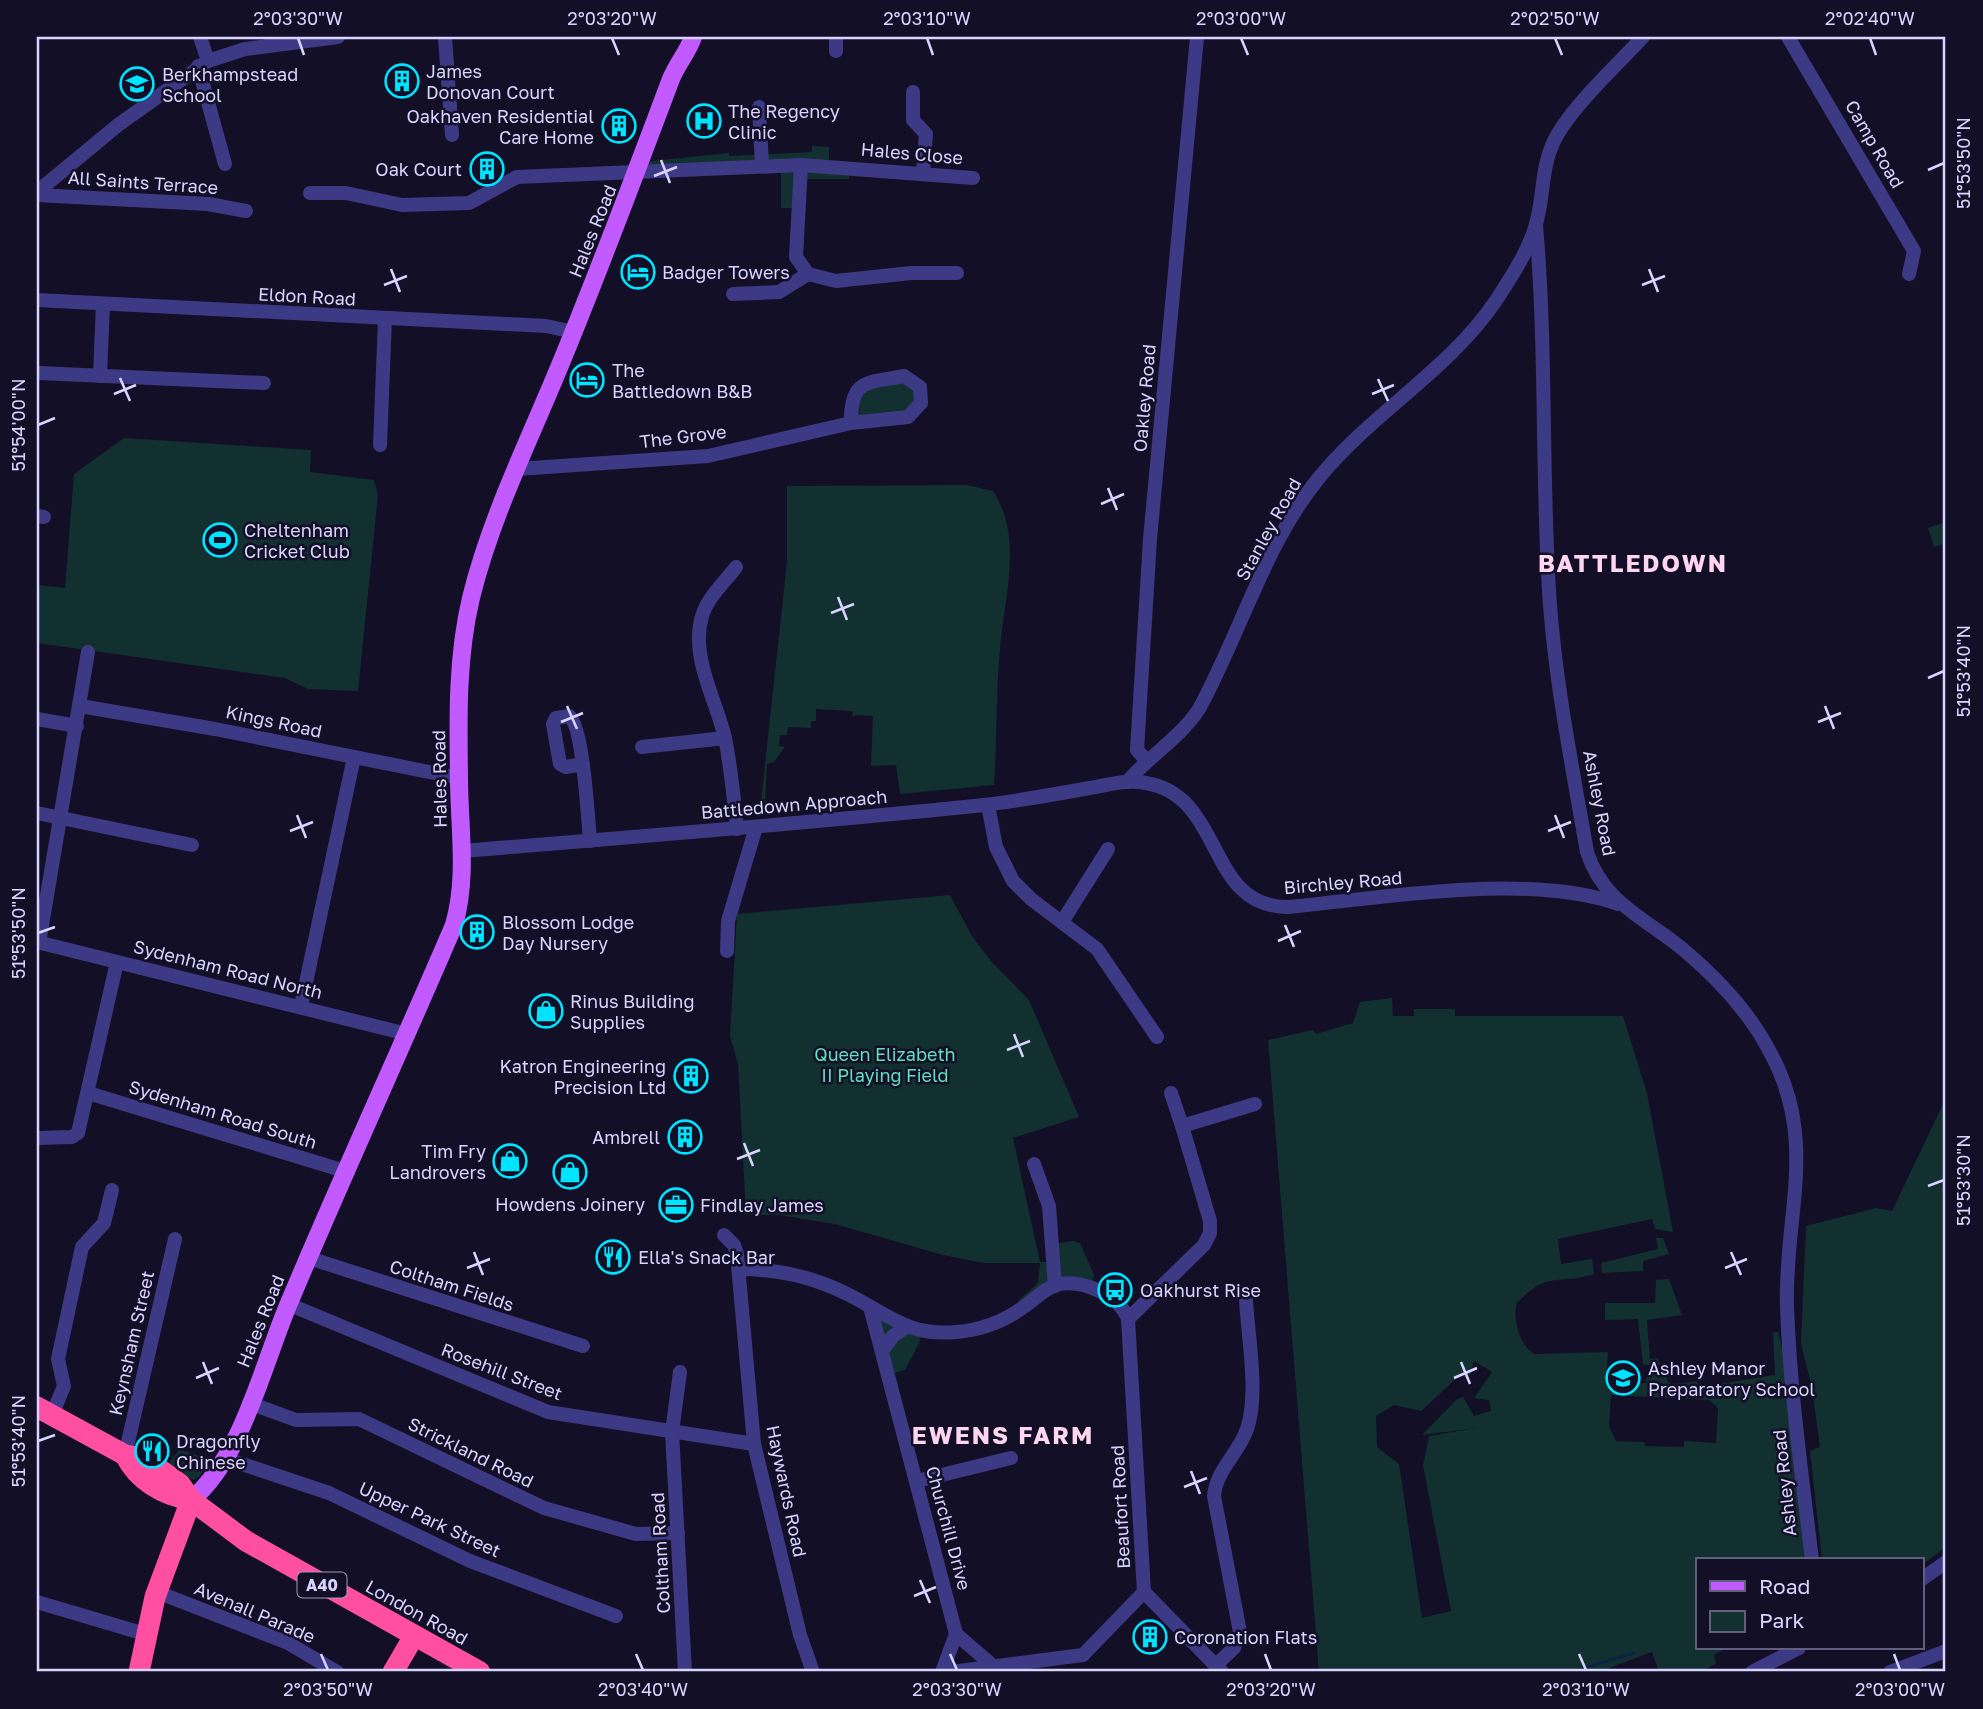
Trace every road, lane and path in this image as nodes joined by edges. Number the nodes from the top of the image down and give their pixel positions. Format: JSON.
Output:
{"nodes":[{"id":1,"x":200,"y":37,"type":"edge"},
{"id":2,"x":338,"y":37,"type":"edge"},
{"id":3,"x":445,"y":37,"type":"edge"},
{"id":4,"x":1197,"y":37,"type":"edge"},
{"id":5,"x":1643,"y":37,"type":"edge"},
{"id":6,"x":1788,"y":37,"type":"edge"},
{"id":7,"x":694,"y":38,"type":"edge"},
{"id":8,"x":203,"y":64,"type":"junction"},
{"id":9,"x":913,"y":92,"type":"dead end"},
{"id":10,"x":759,"y":107,"type":"dead end"},
{"id":11,"x":452,"y":135,"type":"dead end"},
{"id":12,"x":225,"y":164,"type":"dead end"},
{"id":13,"x":801,"y":165,"type":"junction"},
{"id":14,"x":762,"y":166,"type":"junction"},
{"id":15,"x":638,"y":172,"type":"junction"},
{"id":16,"x":923,"y":173,"type":"junction"},
{"id":17,"x":973,"y":178,"type":"dead end"},
{"id":18,"x":37,"y":193,"type":"edge"},
{"id":19,"x":310,"y":193,"type":"dead end"},
{"id":20,"x":246,"y":211,"type":"dead end"},
{"id":21,"x":1536,"y":225,"type":"junction"},
{"id":22,"x":1521,"y":258,"type":"junction"},
{"id":23,"x":1539,"y":261,"type":"junction"},
{"id":24,"x":808,"y":274,"type":"junction"},
{"id":25,"x":1909,"y":274,"type":"dead end"},
{"id":26,"x":948,"y":278,"type":"dead end"},
{"id":27,"x":733,"y":294,"type":"dead end"},
{"id":28,"x":37,"y":300,"type":"edge"},
{"id":29,"x":103,"y":304,"type":"junction"},
{"id":30,"x":386,"y":319,"type":"junction"},
{"id":31,"x":574,"y":332,"type":"junction"},
{"id":32,"x":39,"y":373,"type":"dead end"},
{"id":33,"x":100,"y":376,"type":"junction"},
{"id":34,"x":264,"y":383,"type":"dead end"},
{"id":35,"x":850,"y":423,"type":"junction"},
{"id":36,"x":380,"y":445,"type":"dead end"},
{"id":37,"x":517,"y":469,"type":"junction"},
{"id":38,"x":736,"y":567,"type":"dead end"},
{"id":39,"x":88,"y":652,"type":"dead end"},
{"id":40,"x":80,"y":706,"type":"junction"},
{"id":41,"x":37,"y":719,"type":"edge"},
{"id":42,"x":77,"y":726,"type":"junction"},
{"id":43,"x":725,"y":738,"type":"junction"},
{"id":44,"x":642,"y":747,"type":"dead end"},
{"id":45,"x":354,"y":757,"type":"junction"},
{"id":46,"x":1146,"y":760,"type":"junction"},
{"id":47,"x":583,"y":764,"type":"dead end"},
{"id":48,"x":458,"y":778,"type":"junction"},
{"id":49,"x":1127,"y":782,"type":"junction"},
{"id":50,"x":988,"y":805,"type":"junction"},
{"id":51,"x":37,"y":813,"type":"edge"},
{"id":52,"x":62,"y":817,"type":"junction"},
{"id":53,"x":756,"y":827,"type":"junction"},
{"id":54,"x":737,"y":829,"type":"junction"},
{"id":55,"x":590,"y":841,"type":"junction"},
{"id":56,"x":192,"y":845,"type":"dead end"},
{"id":57,"x":1108,"y":849,"type":"dead end"},
{"id":58,"x":462,"y":851,"type":"junction"},
{"id":59,"x":1592,"y":867,"type":"junction"},
{"id":60,"x":1578,"y":894,"type":"junction"},
{"id":61,"x":1618,"y":904,"type":"junction"},
{"id":62,"x":1062,"y":922,"type":"junction"},
{"id":63,"x":38,"y":942,"type":"edge"},
{"id":64,"x":727,"y":951,"type":"dead end"},
{"id":65,"x":117,"y":962,"type":"junction"},
{"id":66,"x":301,"y":1006,"type":"junction"},
{"id":67,"x":407,"y":1034,"type":"junction"},
{"id":68,"x":1157,"y":1037,"type":"dead end"},
{"id":69,"x":88,"y":1093,"type":"junction"},
{"id":70,"x":1171,"y":1093,"type":"dead end"},
{"id":71,"x":1255,"y":1104,"type":"dead end"},
{"id":72,"x":1182,"y":1126,"type":"junction"},
{"id":73,"x":37,"y":1138,"type":"edge"},
{"id":74,"x":1034,"y":1164,"type":"dead end"},
{"id":75,"x":348,"y":1172,"type":"junction"},
{"id":76,"x":112,"y":1190,"type":"dead end"},
{"id":77,"x":724,"y":1235,"type":"dead end"},
{"id":78,"x":174,"y":1239,"type":"dead end"},
{"id":79,"x":309,"y":1258,"type":"junction"},
{"id":80,"x":739,"y":1269,"type":"junction"},
{"id":81,"x":1055,"y":1286,"type":"junction"},
{"id":82,"x":1246,"y":1300,"type":"dead end"},
{"id":83,"x":288,"y":1304,"type":"junction"},
{"id":84,"x":872,"y":1314,"type":"junction"},
{"id":85,"x":1128,"y":1319,"type":"junction"},
{"id":86,"x":905,"y":1328,"type":"junction"},
{"id":87,"x":583,"y":1346,"type":"dead end"},
{"id":88,"x":882,"y":1351,"type":"junction"},
{"id":89,"x":680,"y":1372,"type":"dead end"},
{"id":90,"x":250,"y":1403,"type":"junction"},
{"id":91,"x":44,"y":1411,"type":"edge"},
{"id":92,"x":672,"y":1432,"type":"junction"},
{"id":93,"x":754,"y":1444,"type":"junction"},
{"id":94,"x":125,"y":1455,"type":"junction"},
{"id":95,"x":1011,"y":1458,"type":"dead end"},
{"id":96,"x":226,"y":1459,"type":"junction"},
{"id":97,"x":917,"y":1480,"type":"junction"},
{"id":98,"x":191,"y":1500,"type":"junction"},
{"id":99,"x":678,"y":1533,"type":"junction"},
{"id":100,"x":1812,"y":1558,"type":"edge"},
{"id":101,"x":1946,"y":1562,"type":"edge"},
{"id":102,"x":1924,"y":1578,"type":"edge"},
{"id":103,"x":157,"y":1592,"type":"junction"},
{"id":104,"x":1144,"y":1592,"type":"junction"},
{"id":105,"x":37,"y":1602,"type":"edge"},
{"id":106,"x":616,"y":1616,"type":"dead end"},
{"id":107,"x":145,"y":1634,"type":"junction"},
{"id":108,"x":956,"y":1634,"type":"junction"},
{"id":109,"x":414,"y":1636,"type":"junction"},
{"id":110,"x":1795,"y":1650,"type":"edge"},
{"id":111,"x":1946,"y":1651,"type":"edge"},
{"id":112,"x":992,"y":1665,"type":"junction"},
{"id":113,"x":1219,"y":1669,"type":"edge"},
{"id":114,"x":139,"y":1672,"type":"edge"},
{"id":115,"x":337,"y":1672,"type":"edge"},
{"id":116,"x":393,"y":1672,"type":"edge"},
{"id":117,"x":480,"y":1672,"type":"edge"},
{"id":118,"x":685,"y":1672,"type":"edge"},
{"id":119,"x":813,"y":1672,"type":"edge"},
{"id":120,"x":942,"y":1672,"type":"edge"},
{"id":121,"x":951,"y":1672,"type":"edge"},
{"id":122,"x":1752,"y":1672,"type":"edge"},
{"id":123,"x":1890,"y":1672,"type":"edge"}],
"edges":[{"from":1,"to":8,"type":"street"},
{"from":2,"to":8,"type":"street"},
{"from":3,"to":11,"type":"street"},
{"from":4,"to":46,"type":"street","name":"Oakley Road"},
{"from":5,"to":21,"type":"street","name":"Stanley Road"},
{"from":6,"to":25,"type":"street","name":"Camp Road"},
{"from":7,"to":15,"type":"main road","name":"Hales Road"},
{"from":8,"to":12,"type":"street"},
{"from":8,"to":18,"type":"street"},
{"from":9,"to":16,"type":"street"},
{"from":10,"to":14,"type":"street"},
{"from":13,"to":14,"type":"street","name":"Hales Close"},
{"from":13,"to":16,"type":"street","name":"Hales Close"},
{"from":13,"to":24,"type":"street"},
{"from":14,"to":15,"type":"street","name":"Hales Close"},
{"from":15,"to":19,"type":"street","name":"Hales Close"},
{"from":15,"to":31,"type":"main road","name":"Hales Road"},
{"from":16,"to":17,"type":"street","name":"Hales Close"},
{"from":18,"to":20,"type":"street","name":"All Saints Terrace"},
{"from":21,"to":22,"type":"street","name":"Stanley Road"},
{"from":21,"to":23,"type":"street","name":"Ashley Road"},
{"from":22,"to":23,"type":"street"},
{"from":22,"to":46,"type":"street","name":"Stanley Road"},
{"from":23,"to":59,"type":"street","name":"Ashley Road"},
{"from":24,"to":26,"type":"street"},
{"from":24,"to":27,"type":"street"},
{"from":28,"to":29,"type":"street","name":"Eldon Road"},
{"from":29,"to":30,"type":"street","name":"Eldon Road"},
{"from":29,"to":33,"type":"street"},
{"from":30,"to":31,"type":"street","name":"Eldon Road"},
{"from":30,"to":36,"type":"street"},
{"from":31,"to":37,"type":"main road","name":"Hales Road"},
{"from":32,"to":33,"type":"street"},
{"from":33,"to":34,"type":"street"},
{"from":35,"to":35,"type":"street","name":"The Grove"},
{"from":35,"to":37,"type":"street","name":"The Grove"},
{"from":37,"to":48,"type":"main road","name":"Hales Road"},
{"from":38,"to":43,"type":"street"},
{"from":39,"to":40,"type":"street"},
{"from":40,"to":42,"type":"street"},
{"from":40,"to":45,"type":"street","name":"Kings Road"},
{"from":41,"to":42,"type":"street"},
{"from":42,"to":52,"type":"street"},
{"from":43,"to":44,"type":"street"},
{"from":43,"to":54,"type":"street"},
{"from":45,"to":48,"type":"street","name":"Kings Road"},
{"from":45,"to":66,"type":"street"},
{"from":46,"to":49,"type":"street","name":"Stanley Road"},
{"from":47,"to":55,"type":"street"},
{"from":48,"to":58,"type":"main road","name":"Hales Road"},
{"from":49,"to":50,"type":"street","name":"Battledown Approach"},
{"from":49,"to":60,"type":"street","name":"Birchley Road"},
{"from":50,"to":53,"type":"street","name":"Battledown Approach"},
{"from":50,"to":62,"type":"street"},
{"from":51,"to":52,"type":"street"},
{"from":52,"to":56,"type":"street"},
{"from":52,"to":63,"type":"street"},
{"from":53,"to":54,"type":"street","name":"Battledown Approach"},
{"from":53,"to":64,"type":"street"},
{"from":54,"to":55,"type":"street","name":"Battledown Approach"},
{"from":55,"to":58,"type":"street","name":"Battledown Approach"},
{"from":57,"to":62,"type":"street"},
{"from":58,"to":67,"type":"main road","name":"Hales Road"},
{"from":59,"to":60,"type":"street"},
{"from":59,"to":61,"type":"street","name":"Ashley Road"},
{"from":60,"to":61,"type":"street","name":"Birchley Road"},
{"from":61,"to":100,"type":"street","name":"Ashley Road"},
{"from":62,"to":68,"type":"street"},
{"from":63,"to":65,"type":"street","name":"Sydenham Road North"},
{"from":65,"to":66,"type":"street","name":"Sydenham Road North"},
{"from":65,"to":69,"type":"street"},
{"from":66,"to":67,"type":"street","name":"Sydenham Road North"},
{"from":67,"to":75,"type":"main road","name":"Hales Road"},
{"from":69,"to":73,"type":"street"},
{"from":69,"to":75,"type":"street","name":"Sydenham Road South"},
{"from":70,"to":72,"type":"street"},
{"from":71,"to":72,"type":"street"},
{"from":72,"to":85,"type":"street"},
{"from":74,"to":81,"type":"street"},
{"from":75,"to":79,"type":"main road","name":"Hales Road"},
{"from":76,"to":91,"type":"street"},
{"from":77,"to":80,"type":"street","name":"Haywards Road"},
{"from":78,"to":94,"type":"street","name":"Keynsham Street"},
{"from":79,"to":83,"type":"main road","name":"Hales Road"},
{"from":79,"to":87,"type":"street","name":"Coltham Fields"},
{"from":80,"to":84,"type":"street"},
{"from":80,"to":93,"type":"street","name":"Haywards Road"},
{"from":81,"to":85,"type":"street"},
{"from":81,"to":86,"type":"street"},
{"from":82,"to":113,"type":"street"},
{"from":83,"to":90,"type":"main road","name":"Hales Road"},
{"from":83,"to":92,"type":"street","name":"Rosehill Street"},
{"from":84,"to":86,"type":"street"},
{"from":84,"to":88,"type":"street","name":"Churchill Drive"},
{"from":85,"to":104,"type":"street","name":"Beaufort Road"},
{"from":86,"to":88,"type":"street"},
{"from":88,"to":97,"type":"street","name":"Churchill Drive"},
{"from":89,"to":92,"type":"street","name":"Coltham Road"},
{"from":90,"to":96,"type":"main road","name":"Hales Road"},
{"from":90,"to":99,"type":"street","name":"Strickland Road"},
{"from":91,"to":94,"type":"highway","name":"London Road"},
{"from":92,"to":93,"type":"street","name":"Rosehill Street"},
{"from":92,"to":99,"type":"street","name":"Coltham Road"},
{"from":93,"to":119,"type":"street","name":"Haywards Road"},
{"from":94,"to":98,"type":"highway","name":"London Road"},
{"from":95,"to":97,"type":"street"},
{"from":96,"to":98,"type":"main road","name":"Hales Road"},
{"from":96,"to":106,"type":"street","name":"Upper Park Street"},
{"from":97,"to":108,"type":"street","name":"Churchill Drive"},
{"from":98,"to":103,"type":"highway"},
{"from":98,"to":109,"type":"highway","name":"London Road","number":"A40"},
{"from":99,"to":118,"type":"street","name":"Coltham Road"},
{"from":101,"to":102,"type":"street"},
{"from":103,"to":107,"type":"highway"},
{"from":103,"to":115,"type":"street","name":"Avenall Parade"},
{"from":104,"to":112,"type":"street"},
{"from":104,"to":113,"type":"street","name":"Beaufort Road"},
{"from":105,"to":107,"type":"street"},
{"from":107,"to":114,"type":"highway"},
{"from":108,"to":112,"type":"street"},
{"from":108,"to":120,"type":"street"},
{"from":109,"to":116,"type":"highway"},
{"from":109,"to":117,"type":"highway","name":"London Road","number":"A40"},
{"from":110,"to":122,"type":"street"},
{"from":111,"to":123,"type":"street"},
{"from":112,"to":121,"type":"street"}]}
